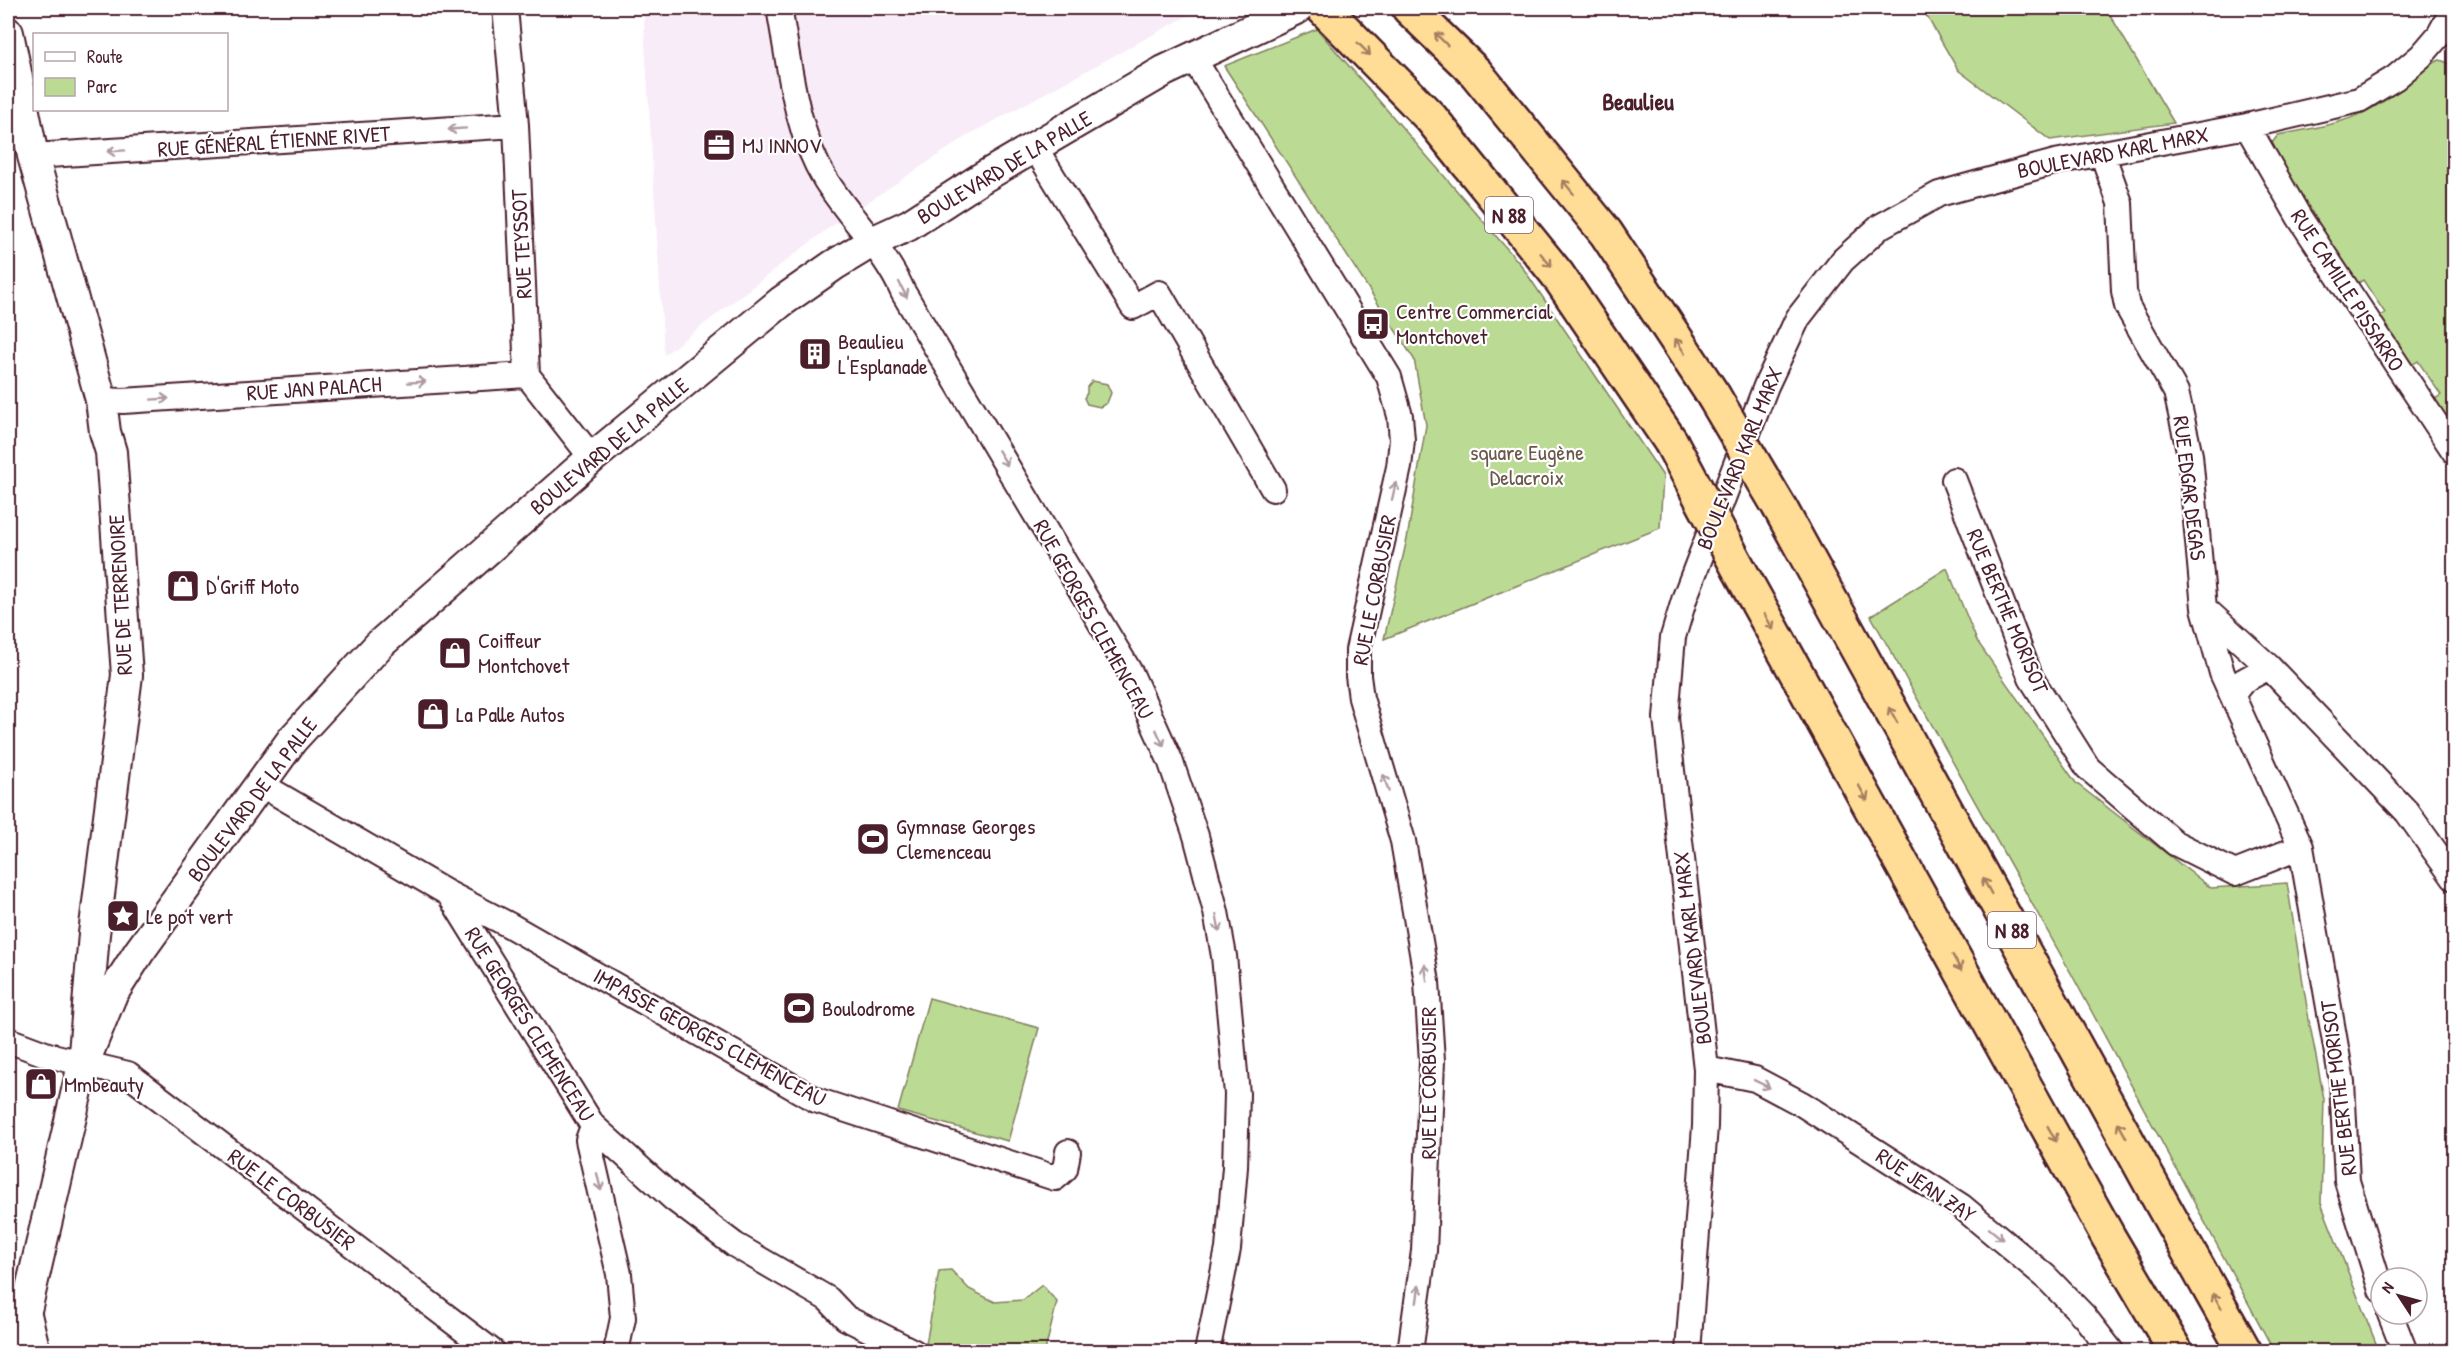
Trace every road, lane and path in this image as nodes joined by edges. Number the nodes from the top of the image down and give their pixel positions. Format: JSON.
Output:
{"nodes":[{"id":1,"x":505,"y":8,"type":"edge"},
{"id":2,"x":779,"y":8,"type":"edge"},
{"id":3,"x":1298,"y":8,"type":"edge"},
{"id":4,"x":1323,"y":8,"type":"edge"},
{"id":5,"x":1409,"y":8,"type":"edge"},
{"id":6,"x":2454,"y":8,"type":"edge"},
{"id":7,"x":8,"y":33,"type":"edge"},
{"id":8,"x":2447,"y":41,"type":"edge"},
{"id":9,"x":1192,"y":56,"type":"junction"},
{"id":10,"x":516,"y":125,"type":"junction"},
{"id":11,"x":2247,"y":126,"type":"junction"},
{"id":12,"x":1034,"y":147,"type":"junction"},
{"id":13,"x":2102,"y":153,"type":"junction"},
{"id":14,"x":33,"y":156,"type":"junction"},
{"id":15,"x":872,"y":242,"type":"junction"},
{"id":16,"x":527,"y":375,"type":"junction"},
{"id":17,"x":101,"y":400,"type":"junction"},
{"id":18,"x":2454,"y":452,"type":"edge"},
{"id":19,"x":592,"y":458,"type":"junction"},
{"id":20,"x":1954,"y":480,"type":"dead end"},
{"id":21,"x":1273,"y":489,"type":"dead end"},
{"id":22,"x":2204,"y":608,"type":"junction"},
{"id":23,"x":2268,"y":667,"type":"junction"},
{"id":24,"x":2232,"y":695,"type":"junction"},
{"id":25,"x":260,"y":784,"type":"junction"},
{"id":26,"x":2301,"y":847,"type":"junction"},
{"id":27,"x":2454,"y":878,"type":"edge"},
{"id":28,"x":449,"y":894,"type":"junction"},
{"id":29,"x":8,"y":1040,"type":"edge"},
{"id":30,"x":83,"y":1065,"type":"junction"},
{"id":31,"x":1706,"y":1069,"type":"junction"},
{"id":32,"x":593,"y":1125,"type":"junction"},
{"id":33,"x":1068,"y":1152,"type":"dead end"},
{"id":34,"x":2374,"y":1266,"type":"edge"},
{"id":35,"x":27,"y":1306,"type":"junction"},
{"id":36,"x":2395,"y":1326,"type":"edge"},
{"id":37,"x":1208,"y":1347,"type":"edge"},
{"id":38,"x":9,"y":1352,"type":"edge"},
{"id":39,"x":38,"y":1352,"type":"edge"},
{"id":40,"x":493,"y":1352,"type":"edge"},
{"id":41,"x":616,"y":1352,"type":"edge"},
{"id":42,"x":914,"y":1352,"type":"edge"},
{"id":43,"x":1410,"y":1352,"type":"edge"},
{"id":44,"x":1688,"y":1352,"type":"edge"},
{"id":45,"x":2112,"y":1352,"type":"edge"},
{"id":46,"x":2176,"y":1352,"type":"edge"},
{"id":47,"x":2246,"y":1352,"type":"edge"},
{"id":48,"x":2405,"y":1352,"type":"edge"}],
"edges":[{"from":1,"to":10,"type":"street","name":"RUE TEYSSOT"},
{"from":2,"to":15,"type":"street","name":"RUE GEORGES CLEMENCEAU"},
{"from":3,"to":9,"type":"street","name":"BOULEVARD DE LA PALLE"},
{"from":4,"to":46,"type":"highway","number":"N 88","one_way":true,"bridge":true},
{"from":47,"to":5,"type":"highway","number":"N 88","one_way":true,"bridge":true},
{"from":6,"to":8,"type":"street","name":"BOULEVARD KARL MARX"},
{"from":7,"to":14,"type":"street","name":"RUE DE TERRENOIRE"},
{"from":8,"to":11,"type":"street","name":"BOULEVARD KARL MARX"},
{"from":9,"to":12,"type":"street","name":"BOULEVARD DE LA PALLE"},
{"from":43,"to":9,"type":"street","name":"RUE LE CORBUSIER","one_way":true},
{"from":10,"to":14,"type":"street","name":"RUE GÉNÉRAL ÉTIENNE RIVET","one_way":true},
{"from":10,"to":16,"type":"street","name":"RUE TEYSSOT"},
{"from":11,"to":13,"type":"street","name":"BOULEVARD KARL MARX"},
{"from":11,"to":18,"type":"street","name":"RUE CAMILLE PISSARRO"},
{"from":12,"to":15,"type":"street","name":"BOULEVARD DE LA PALLE"},
{"from":12,"to":21,"type":"street"},
{"from":13,"to":22,"type":"street","name":"RUE EDGAR DEGAS"},
{"from":13,"to":31,"type":"street","name":"BOULEVARD KARL MARX"},
{"from":14,"to":17,"type":"street","name":"RUE DE TERRENOIRE"},
{"from":15,"to":19,"type":"street","name":"BOULEVARD DE LA PALLE"},
{"from":15,"to":37,"type":"street","name":"RUE GEORGES CLEMENCEAU","one_way":true},
{"from":17,"to":16,"type":"street","name":"RUE JAN PALACH","one_way":true},
{"from":16,"to":19,"type":"street"},
{"from":17,"to":30,"type":"street","name":"RUE DE TERRENOIRE"},
{"from":19,"to":25,"type":"street","name":"BOULEVARD DE LA PALLE"},
{"from":20,"to":26,"type":"street","name":"RUE BERTHE MORISOT"},
{"from":22,"to":23,"type":"street"},
{"from":22,"to":24,"type":"street","name":"RUE BERTHE MORISOT"},
{"from":23,"to":24,"type":"street"},
{"from":23,"to":27,"type":"street"},
{"from":24,"to":26,"type":"street","name":"RUE BERTHE MORISOT"},
{"from":25,"to":28,"type":"street","name":"RUE GEORGES CLEMENCEAU"},
{"from":25,"to":30,"type":"street","name":"BOULEVARD DE LA PALLE"},
{"from":26,"to":34,"type":"street","name":"RUE BERTHE MORISOT"},
{"from":28,"to":32,"type":"street","name":"RUE GEORGES CLEMENCEAU"},
{"from":28,"to":33,"type":"street","name":"IMPASSE GEORGES CLEMENCEAU"},
{"from":29,"to":30,"type":"street","name":"RUE LE CORBUSIER"},
{"from":30,"to":35,"type":"street","name":"RUE DE TERRENOIRE"},
{"from":30,"to":40,"type":"street","name":"RUE LE CORBUSIER"},
{"from":31,"to":44,"type":"street","name":"BOULEVARD KARL MARX"},
{"from":31,"to":45,"type":"street","name":"RUE JEAN ZAY","one_way":true},
{"from":32,"to":41,"type":"street","one_way":true},
{"from":32,"to":42,"type":"street","name":"RUE GEORGES CLEMENCEAU"},
{"from":35,"to":38,"type":"street","name":"RUE DE TERRENOIRE"},
{"from":35,"to":39,"type":"street"},
{"from":36,"to":48,"type":"street"}]}
